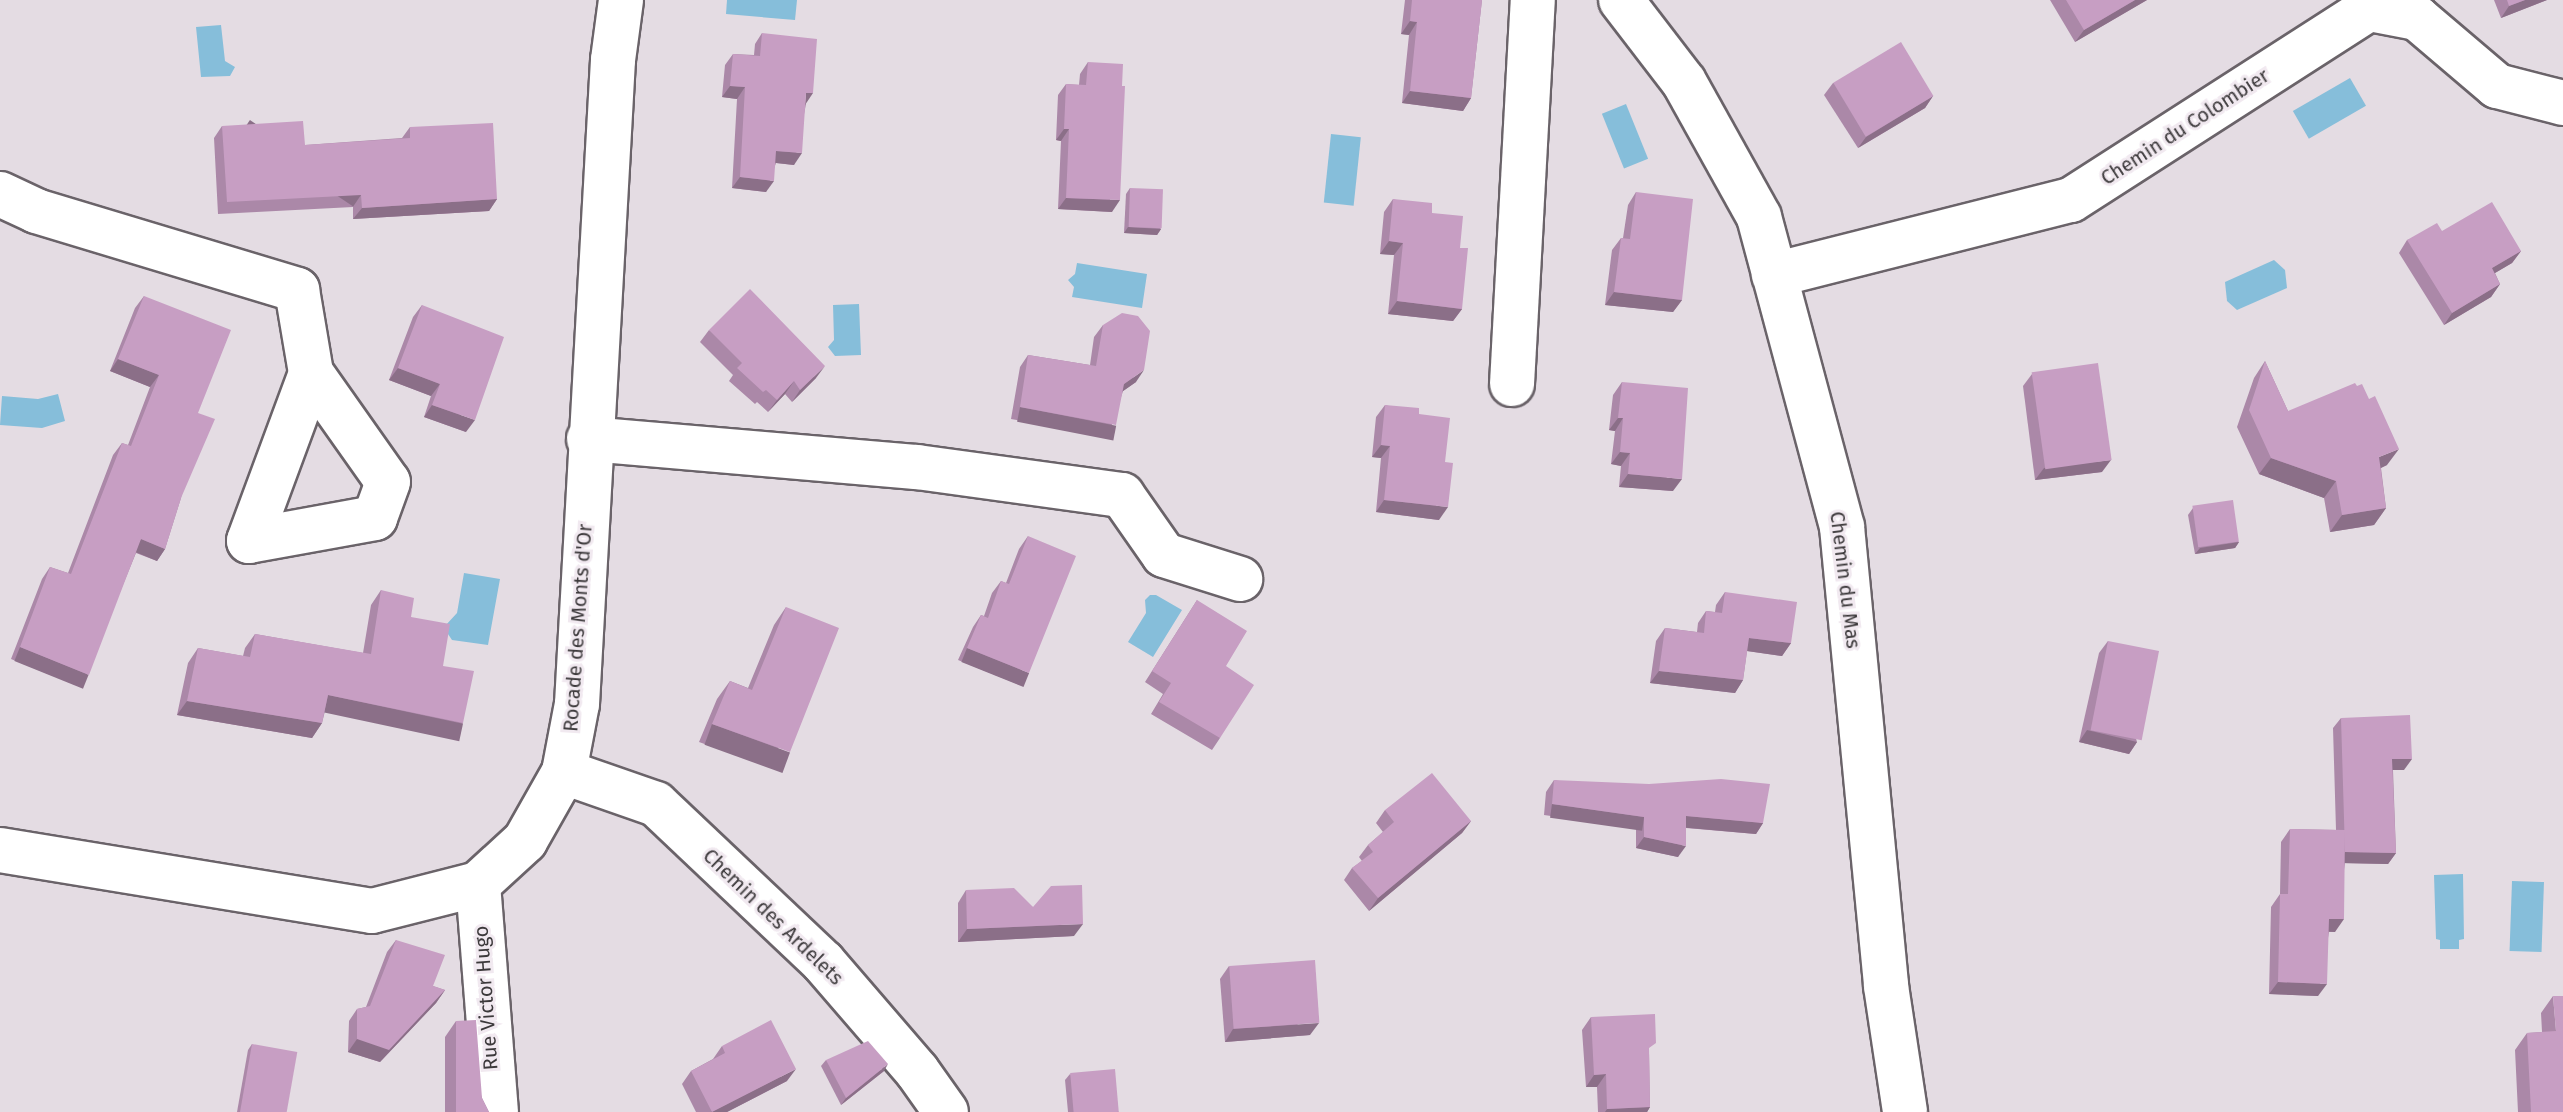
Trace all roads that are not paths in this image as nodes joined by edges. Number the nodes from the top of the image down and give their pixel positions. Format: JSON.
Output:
{"nodes":[{"id":1,"x":621,"y":0,"type":"edge"},
{"id":2,"x":1533,"y":0,"type":"edge"},
{"id":3,"x":1621,"y":0,"type":"edge"},
{"id":4,"x":2563,"y":103,"type":"edge"},
{"id":5,"x":12,"y":210,"type":"edge"},
{"id":6,"x":1774,"y":275,"type":"junction"},
{"id":7,"x":311,"y":373,"type":"dead end"},
{"id":8,"x":1512,"y":384,"type":"dead end"},
{"id":9,"x":589,"y":439,"type":"junction"},
{"id":10,"x":1240,"y":579,"type":"dead end"},
{"id":11,"x":564,"y":772,"type":"junction"},
{"id":12,"x":0,"y":850,"type":"edge"},
{"id":13,"x":478,"y":884,"type":"junction"},
{"id":14,"x":496,"y":1112,"type":"edge"},
{"id":15,"x":946,"y":1112,"type":"edge"},
{"id":16,"x":1905,"y":1112,"type":"edge"}],
"edges":[{"from":1,"to":9,"type":"street","name":"Rocade des Monts d'Or"},
{"from":2,"to":8,"type":"street"},
{"from":3,"to":6,"type":"street","name":"Chemin du Mas"},
{"from":4,"to":6,"type":"street","name":"Chemin du Colombier"},
{"from":5,"to":7,"type":"street"},
{"from":6,"to":16,"type":"street","name":"Chemin du Mas"},
{"from":9,"to":10,"type":"street"},
{"from":9,"to":11,"type":"street","name":"Rocade des Monts d'Or"},
{"from":11,"to":13,"type":"street","name":"Rocade des Monts d'Or"},
{"from":11,"to":15,"type":"street","name":"Chemin des Ardelets"},
{"from":12,"to":13,"type":"street","name":"Rocade des Monts d'Or"},
{"from":13,"to":14,"type":"street","name":"Rue Victor Hugo"}]}
